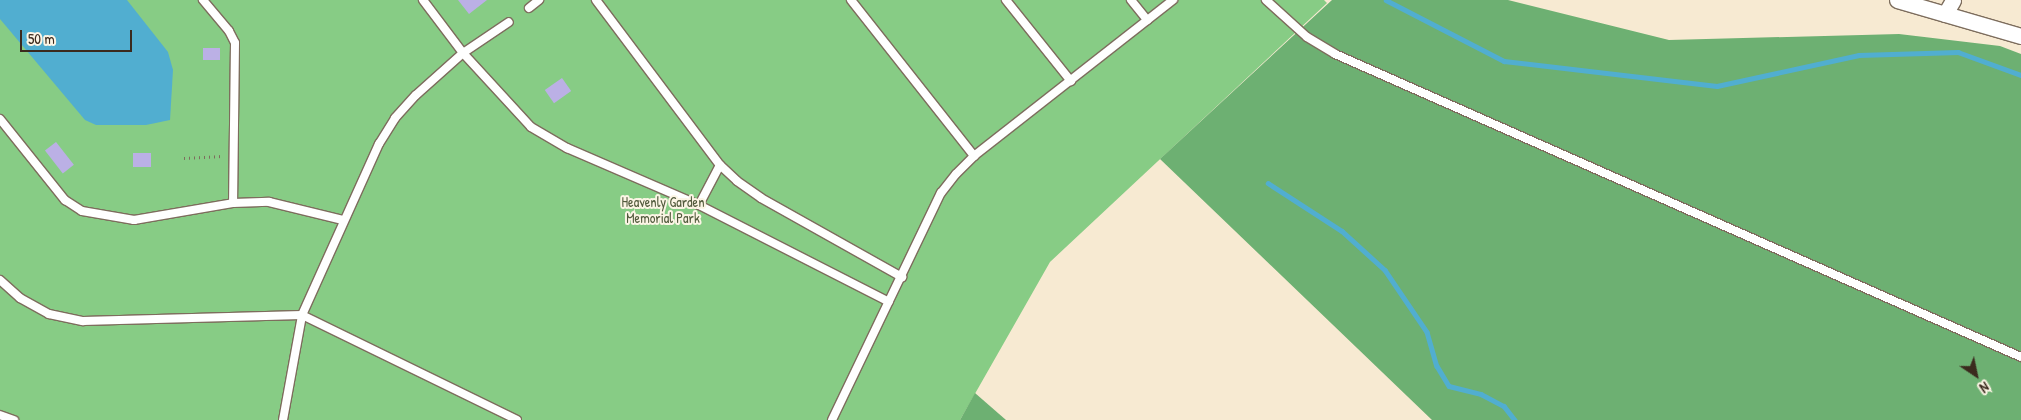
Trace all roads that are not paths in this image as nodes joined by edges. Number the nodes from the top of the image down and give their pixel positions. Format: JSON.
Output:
{"nodes":[{"id":1,"x":203,"y":0,"type":"edge"},
{"id":2,"x":423,"y":0,"type":"edge"},
{"id":3,"x":539,"y":0,"type":"edge"},
{"id":4,"x":596,"y":0,"type":"edge"},
{"id":5,"x":851,"y":0,"type":"edge"},
{"id":6,"x":1006,"y":0,"type":"edge"},
{"id":7,"x":1131,"y":0,"type":"edge"},
{"id":8,"x":1173,"y":0,"type":"edge"},
{"id":9,"x":1266,"y":0,"type":"edge"},
{"id":10,"x":1897,"y":0,"type":"edge"},
{"id":11,"x":1953,"y":0,"type":"edge"},
{"id":12,"x":529,"y":8,"type":"dead end"},
{"id":13,"x":1945,"y":14,"type":"junction"},
{"id":14,"x":1147,"y":20,"type":"junction"},
{"id":15,"x":509,"y":22,"type":"dead end"},
{"id":16,"x":2019,"y":33,"type":"edge"},
{"id":17,"x":463,"y":53,"type":"junction"},
{"id":18,"x":1071,"y":81,"type":"junction"},
{"id":19,"x":0,"y":119,"type":"edge"},
{"id":20,"x":974,"y":156,"type":"junction"},
{"id":21,"x":720,"y":165,"type":"junction"},
{"id":22,"x":233,"y":203,"type":"junction"},
{"id":23,"x":699,"y":205,"type":"junction"},
{"id":24,"x":343,"y":220,"type":"junction"},
{"id":25,"x":902,"y":277,"type":"junction"},
{"id":26,"x":0,"y":280,"type":"edge"},
{"id":27,"x":889,"y":302,"type":"junction"},
{"id":28,"x":302,"y":315,"type":"junction"},
{"id":29,"x":2021,"y":357,"type":"edge"},
{"id":30,"x":0,"y":415,"type":"edge"},
{"id":31,"x":14,"y":420,"type":"edge"},
{"id":32,"x":283,"y":420,"type":"edge"},
{"id":33,"x":517,"y":420,"type":"edge"},
{"id":34,"x":832,"y":420,"type":"edge"}],
"edges":[{"from":1,"to":22,"type":"lane"},
{"from":2,"to":17,"type":"lane"},
{"from":3,"to":12,"type":"lane"},
{"from":4,"to":21,"type":"lane"},
{"from":5,"to":20,"type":"lane"},
{"from":6,"to":18,"type":"lane"},
{"from":7,"to":14,"type":"lane"},
{"from":8,"to":14,"type":"lane"},
{"from":9,"to":29,"type":"lane"},
{"from":10,"to":13,"type":"street"},
{"from":11,"to":13,"type":"street"},
{"from":13,"to":16,"type":"street"},
{"from":14,"to":18,"type":"lane"},
{"from":15,"to":17,"type":"lane"},
{"from":17,"to":23,"type":"lane"},
{"from":17,"to":24,"type":"lane"},
{"from":18,"to":20,"type":"lane"},
{"from":19,"to":22,"type":"lane"},
{"from":20,"to":25,"type":"lane"},
{"from":21,"to":23,"type":"lane"},
{"from":21,"to":25,"type":"lane"},
{"from":22,"to":24,"type":"lane"},
{"from":23,"to":27,"type":"lane"},
{"from":24,"to":28,"type":"lane"},
{"from":25,"to":27,"type":"lane"},
{"from":26,"to":28,"type":"lane"},
{"from":27,"to":34,"type":"lane"},
{"from":28,"to":32,"type":"lane"},
{"from":28,"to":33,"type":"lane"},
{"from":30,"to":31,"type":"lane"}]}
